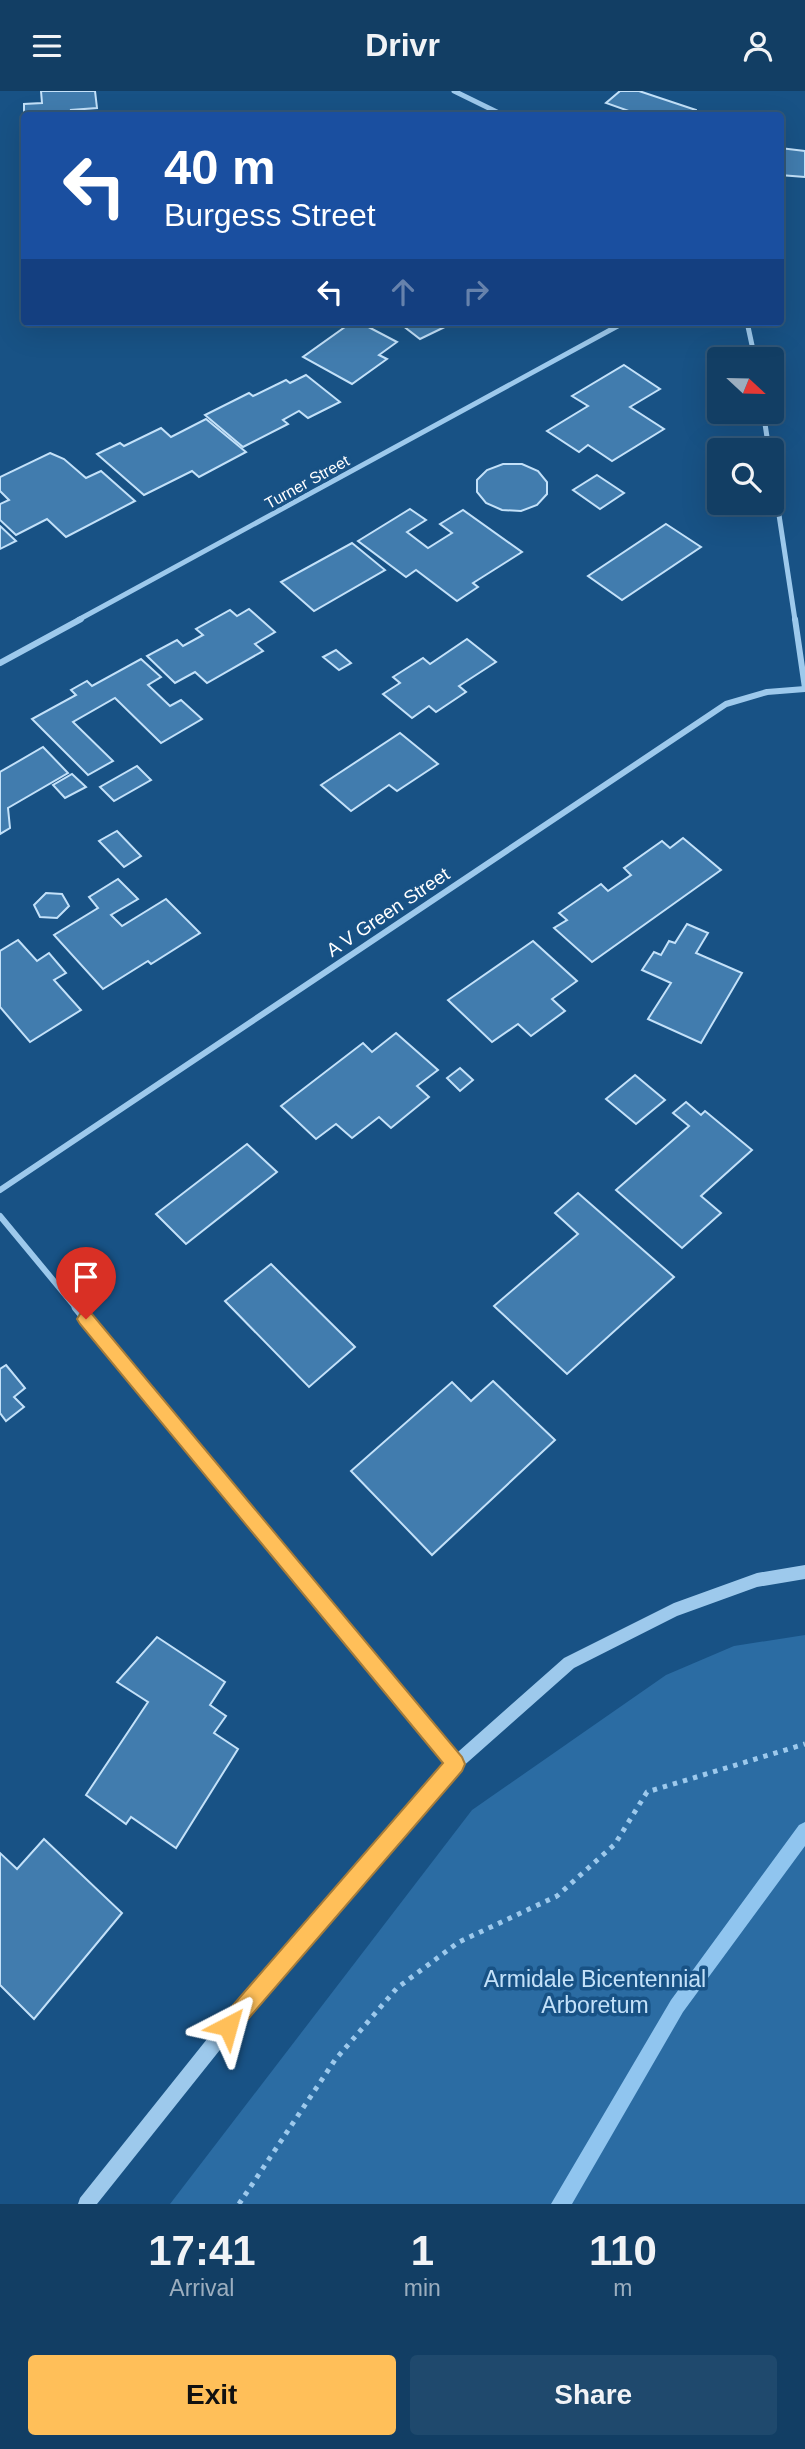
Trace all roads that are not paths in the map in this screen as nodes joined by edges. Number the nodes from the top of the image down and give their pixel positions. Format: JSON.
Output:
{"nodes":[{"id":1,"x":454,"y":91,"type":"edge"},
{"id":2,"x":497,"y":112,"type":"edge"},
{"id":3,"x":618,"y":326,"type":"edge"},
{"id":4,"x":748,"y":326,"type":"edge"},
{"id":5,"x":752,"y":347,"type":"edge"},
{"id":6,"x":779,"y":515,"type":"edge"},
{"id":7,"x":0,"y":663,"type":"edge"},
{"id":8,"x":805,"y":688,"type":"edge"},
{"id":9,"x":0,"y":1190,"type":"edge"},
{"id":10,"x":0,"y":1216,"type":"edge"},
{"id":11,"x":805,"y":1572,"type":"edge"},
{"id":12,"x":455,"y":1764,"type":"junction"},
{"id":13,"x":86,"y":2204,"type":"edge"}],
"edges":[{"from":1,"to":2,"type":"street"},
{"from":3,"to":7,"type":"street","name":"Turner Street"},
{"from":4,"to":5,"type":"street"},
{"from":6,"to":8,"type":"street"},
{"from":8,"to":9,"type":"street","name":"A V Green Street"},
{"from":10,"to":12,"type":"street"},
{"from":11,"to":12,"type":"street"},
{"from":12,"to":13,"type":"street"}]}
